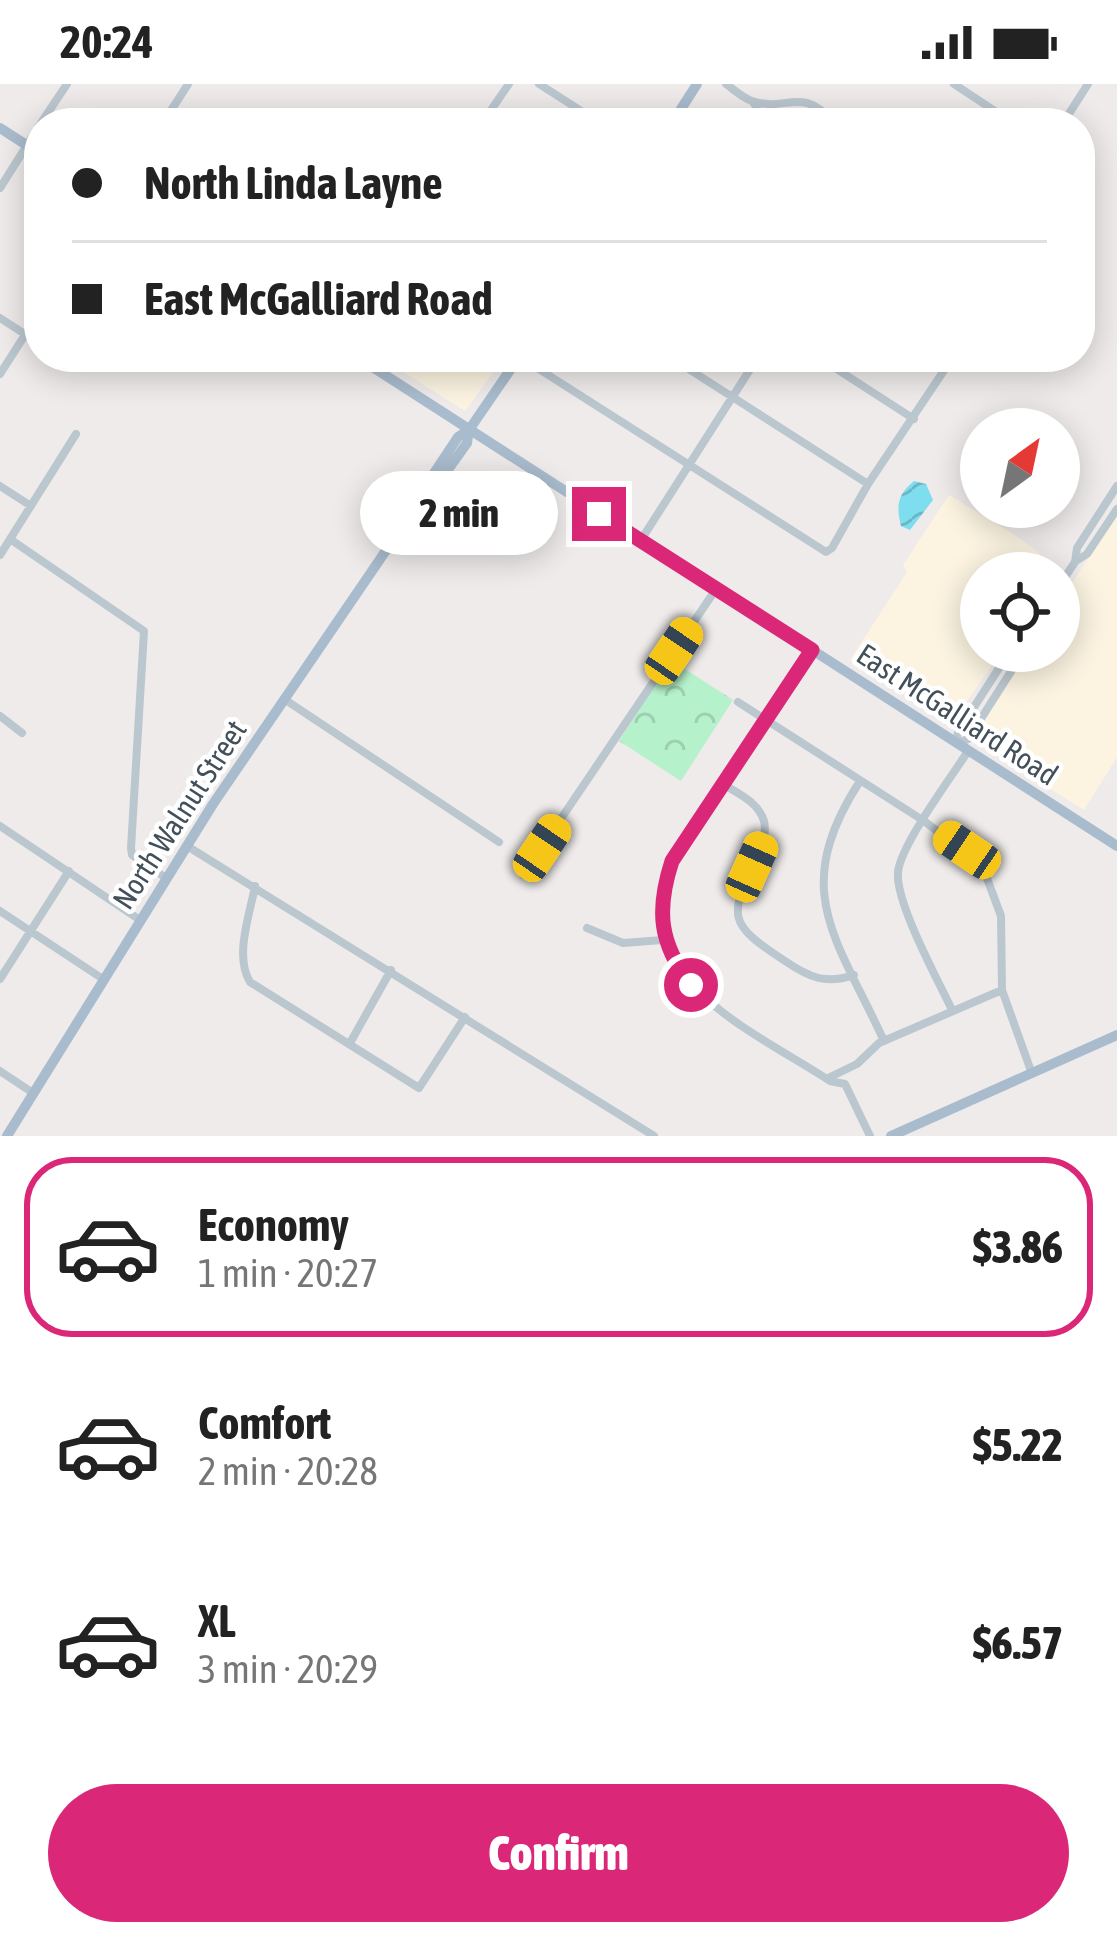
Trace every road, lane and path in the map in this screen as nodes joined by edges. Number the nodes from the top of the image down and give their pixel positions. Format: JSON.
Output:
{"nodes":[{"id":1,"x":539,"y":84,"type":"edge"},
{"id":2,"x":726,"y":84,"type":"edge"},
{"id":3,"x":954,"y":84,"type":"edge"},
{"id":4,"x":793,"y":90,"type":"dead end"},
{"id":5,"x":810,"y":92,"type":"dead end"},
{"id":6,"x":774,"y":99,"type":"junction"},
{"id":7,"x":752,"y":101,"type":"junction"},
{"id":8,"x":577,"y":108,"type":"edge"},
{"id":9,"x":757,"y":108,"type":"edge"},
{"id":10,"x":771,"y":108,"type":"edge"},
{"id":11,"x":827,"y":108,"type":"edge"},
{"id":12,"x":990,"y":108,"type":"edge"},
{"id":13,"x":24,"y":150,"type":"edge"},
{"id":14,"x":0,"y":188,"type":"edge"},
{"id":15,"x":24,"y":337,"type":"edge"},
{"id":16,"x":380,"y":372,"type":"edge"},
{"id":17,"x":509,"y":372,"type":"edge"},
{"id":18,"x":543,"y":372,"type":"edge"},
{"id":19,"x":693,"y":372,"type":"edge"},
{"id":20,"x":749,"y":372,"type":"edge"},
{"id":21,"x":841,"y":372,"type":"edge"},
{"id":22,"x":944,"y":372,"type":"edge"},
{"id":23,"x":0,"y":374,"type":"edge"},
{"id":24,"x":733,"y":398,"type":"junction"},
{"id":25,"x":914,"y":419,"type":"junction"},
{"id":26,"x":469,"y":430,"type":"junction"},
{"id":27,"x":76,"y":434,"type":"dead end"},
{"id":28,"x":691,"y":466,"type":"junction"},
{"id":29,"x":868,"y":484,"type":"junction"},
{"id":30,"x":0,"y":486,"type":"edge"},
{"id":31,"x":1117,"y":486,"type":"edge"},
{"id":32,"x":31,"y":506,"type":"junction"},
{"id":33,"x":1117,"y":508,"type":"edge"},
{"id":34,"x":10,"y":539,"type":"junction"},
{"id":35,"x":641,"y":541,"type":"junction"},
{"id":36,"x":1076,"y":552,"type":"edge"},
{"id":37,"x":0,"y":555,"type":"edge"},
{"id":38,"x":1080,"y":559,"type":"edge"},
{"id":39,"x":716,"y":589,"type":"junction"},
{"id":40,"x":812,"y":650,"type":"junction"},
{"id":41,"x":997,"y":672,"type":"edge"},
{"id":42,"x":1011,"y":672,"type":"edge"},
{"id":43,"x":284,"y":699,"type":"junction"},
{"id":44,"x":738,"y":702,"type":"dead end"},
{"id":45,"x":0,"y":716,"type":"edge"},
{"id":46,"x":766,"y":720,"type":"junction"},
{"id":47,"x":22,"y":733,"type":"dead end"},
{"id":48,"x":956,"y":743,"type":"junction"},
{"id":49,"x":968,"y":751,"type":"junction"},
{"id":50,"x":860,"y":781,"type":"junction"},
{"id":51,"x":723,"y":784,"type":"junction"},
{"id":52,"x":924,"y":821,"type":"junction"},
{"id":53,"x":0,"y":826,"type":"edge"},
{"id":54,"x":500,"y":842,"type":"dead end"},
{"id":55,"x":187,"y":845,"type":"junction"},
{"id":56,"x":1117,"y":846,"type":"edge"},
{"id":57,"x":70,"y":872,"type":"junction"},
{"id":58,"x":523,"y":875,"type":"dead end"},
{"id":59,"x":166,"y":878,"type":"junction"},
{"id":60,"x":255,"y":886,"type":"junction"},
{"id":61,"x":0,"y":911,"type":"edge"},
{"id":62,"x":140,"y":920,"type":"junction"},
{"id":63,"x":587,"y":928,"type":"dead end"},
{"id":64,"x":32,"y":931,"type":"junction"},
{"id":65,"x":663,"y":940,"type":"junction"},
{"id":66,"x":392,"y":970,"type":"junction"},
{"id":67,"x":854,"y":975,"type":"junction"},
{"id":68,"x":0,"y":979,"type":"edge"},
{"id":69,"x":103,"y":979,"type":"junction"},
{"id":70,"x":1002,"y":990,"type":"junction"},
{"id":71,"x":952,"y":1010,"type":"junction"},
{"id":72,"x":465,"y":1017,"type":"junction"},
{"id":73,"x":1117,"y":1035,"type":"edge"},
{"id":74,"x":884,"y":1041,"type":"junction"},
{"id":75,"x":350,"y":1043,"type":"junction"},
{"id":76,"x":857,"y":1064,"type":"junction"},
{"id":77,"x":0,"y":1071,"type":"edge"},
{"id":78,"x":1031,"y":1071,"type":"junction"},
{"id":79,"x":826,"y":1078,"type":"junction"},
{"id":80,"x":845,"y":1084,"type":"junction"},
{"id":81,"x":33,"y":1093,"type":"junction"},
{"id":82,"x":7,"y":1136,"type":"edge"},
{"id":83,"x":654,"y":1136,"type":"edge"},
{"id":84,"x":870,"y":1136,"type":"edge"},
{"id":85,"x":891,"y":1136,"type":"edge"}],
"edges":[{"from":1,"to":8,"type":"street"},
{"from":2,"to":7,"type":"street"},
{"from":3,"to":12,"type":"street"},
{"from":4,"to":6,"type":"street"},
{"from":5,"to":11,"type":"street"},
{"from":6,"to":7,"type":"street"},
{"from":6,"to":10,"type":"street"},
{"from":7,"to":9,"type":"street"},
{"from":13,"to":14,"type":"street"},
{"from":15,"to":23,"type":"street"},
{"from":16,"to":26,"type":"main road","name":"East McGalliard Road"},
{"from":17,"to":26,"type":"main road","name":"North Walnut Street"},
{"from":18,"to":28,"type":"street"},
{"from":19,"to":24,"type":"street"},
{"from":20,"to":24,"type":"street"},
{"from":21,"to":25,"type":"street"},
{"from":22,"to":25,"type":"street"},
{"from":24,"to":28,"type":"street"},
{"from":24,"to":29,"type":"street"},
{"from":25,"to":29,"type":"street"},
{"from":26,"to":35,"type":"main road","name":"East McGalliard Road"},
{"from":26,"to":43,"type":"main road","name":"North Walnut Street"},
{"from":27,"to":32,"type":"street"},
{"from":28,"to":29,"type":"street"},
{"from":28,"to":35,"type":"street"},
{"from":30,"to":32,"type":"street"},
{"from":31,"to":36,"type":"street"},
{"from":32,"to":34,"type":"street"},
{"from":33,"to":38,"type":"street"},
{"from":34,"to":37,"type":"street"},
{"from":34,"to":59,"type":"street"},
{"from":35,"to":39,"type":"main road","name":"East McGalliard Road"},
{"from":39,"to":40,"type":"main road","name":"East McGalliard Road"},
{"from":39,"to":58,"type":"street"},
{"from":40,"to":46,"type":"street"},
{"from":40,"to":48,"type":"main road","name":"East McGalliard Road"},
{"from":41,"to":48,"type":"street"},
{"from":42,"to":48,"type":"street"},
{"from":43,"to":54,"type":"street"},
{"from":43,"to":55,"type":"main road","name":"North Walnut Street"},
{"from":44,"to":46,"type":"street"},
{"from":45,"to":47,"type":"street"},
{"from":46,"to":50,"type":"street"},
{"from":46,"to":51,"type":"street"},
{"from":48,"to":49,"type":"main road","name":"East McGalliard Road"},
{"from":49,"to":52,"type":"street"},
{"from":49,"to":56,"type":"main road","name":"East McGalliard Road"},
{"from":50,"to":52,"type":"street"},
{"from":50,"to":67,"type":"street"},
{"from":51,"to":65,"type":"street"},
{"from":51,"to":67,"type":"street"},
{"from":52,"to":70,"type":"street"},
{"from":52,"to":71,"type":"street"},
{"from":53,"to":57,"type":"street"},
{"from":55,"to":59,"type":"main road","name":"North Walnut Street"},
{"from":55,"to":60,"type":"street"},
{"from":57,"to":62,"type":"street"},
{"from":57,"to":64,"type":"street"},
{"from":59,"to":62,"type":"main road","name":"North Walnut Street"},
{"from":60,"to":66,"type":"street"},
{"from":60,"to":75,"type":"street"},
{"from":61,"to":64,"type":"street"},
{"from":62,"to":69,"type":"main road","name":"North Walnut Street"},
{"from":63,"to":65,"type":"street"},
{"from":64,"to":68,"type":"street"},
{"from":64,"to":69,"type":"street"},
{"from":65,"to":79,"type":"street"},
{"from":66,"to":72,"type":"street"},
{"from":66,"to":75,"type":"street"},
{"from":67,"to":74,"type":"street"},
{"from":69,"to":81,"type":"main road","name":"North Walnut Street"},
{"from":70,"to":71,"type":"street"},
{"from":70,"to":78,"type":"street"},
{"from":71,"to":74,"type":"street"},
{"from":72,"to":75,"type":"street"},
{"from":72,"to":83,"type":"street"},
{"from":73,"to":78,"type":"main road"},
{"from":74,"to":76,"type":"street"},
{"from":76,"to":79,"type":"street"},
{"from":76,"to":80,"type":"street"},
{"from":77,"to":81,"type":"street"},
{"from":78,"to":85,"type":"main road"},
{"from":79,"to":80,"type":"street"},
{"from":80,"to":84,"type":"street"},
{"from":81,"to":82,"type":"main road","name":"North Walnut Street"}]}
